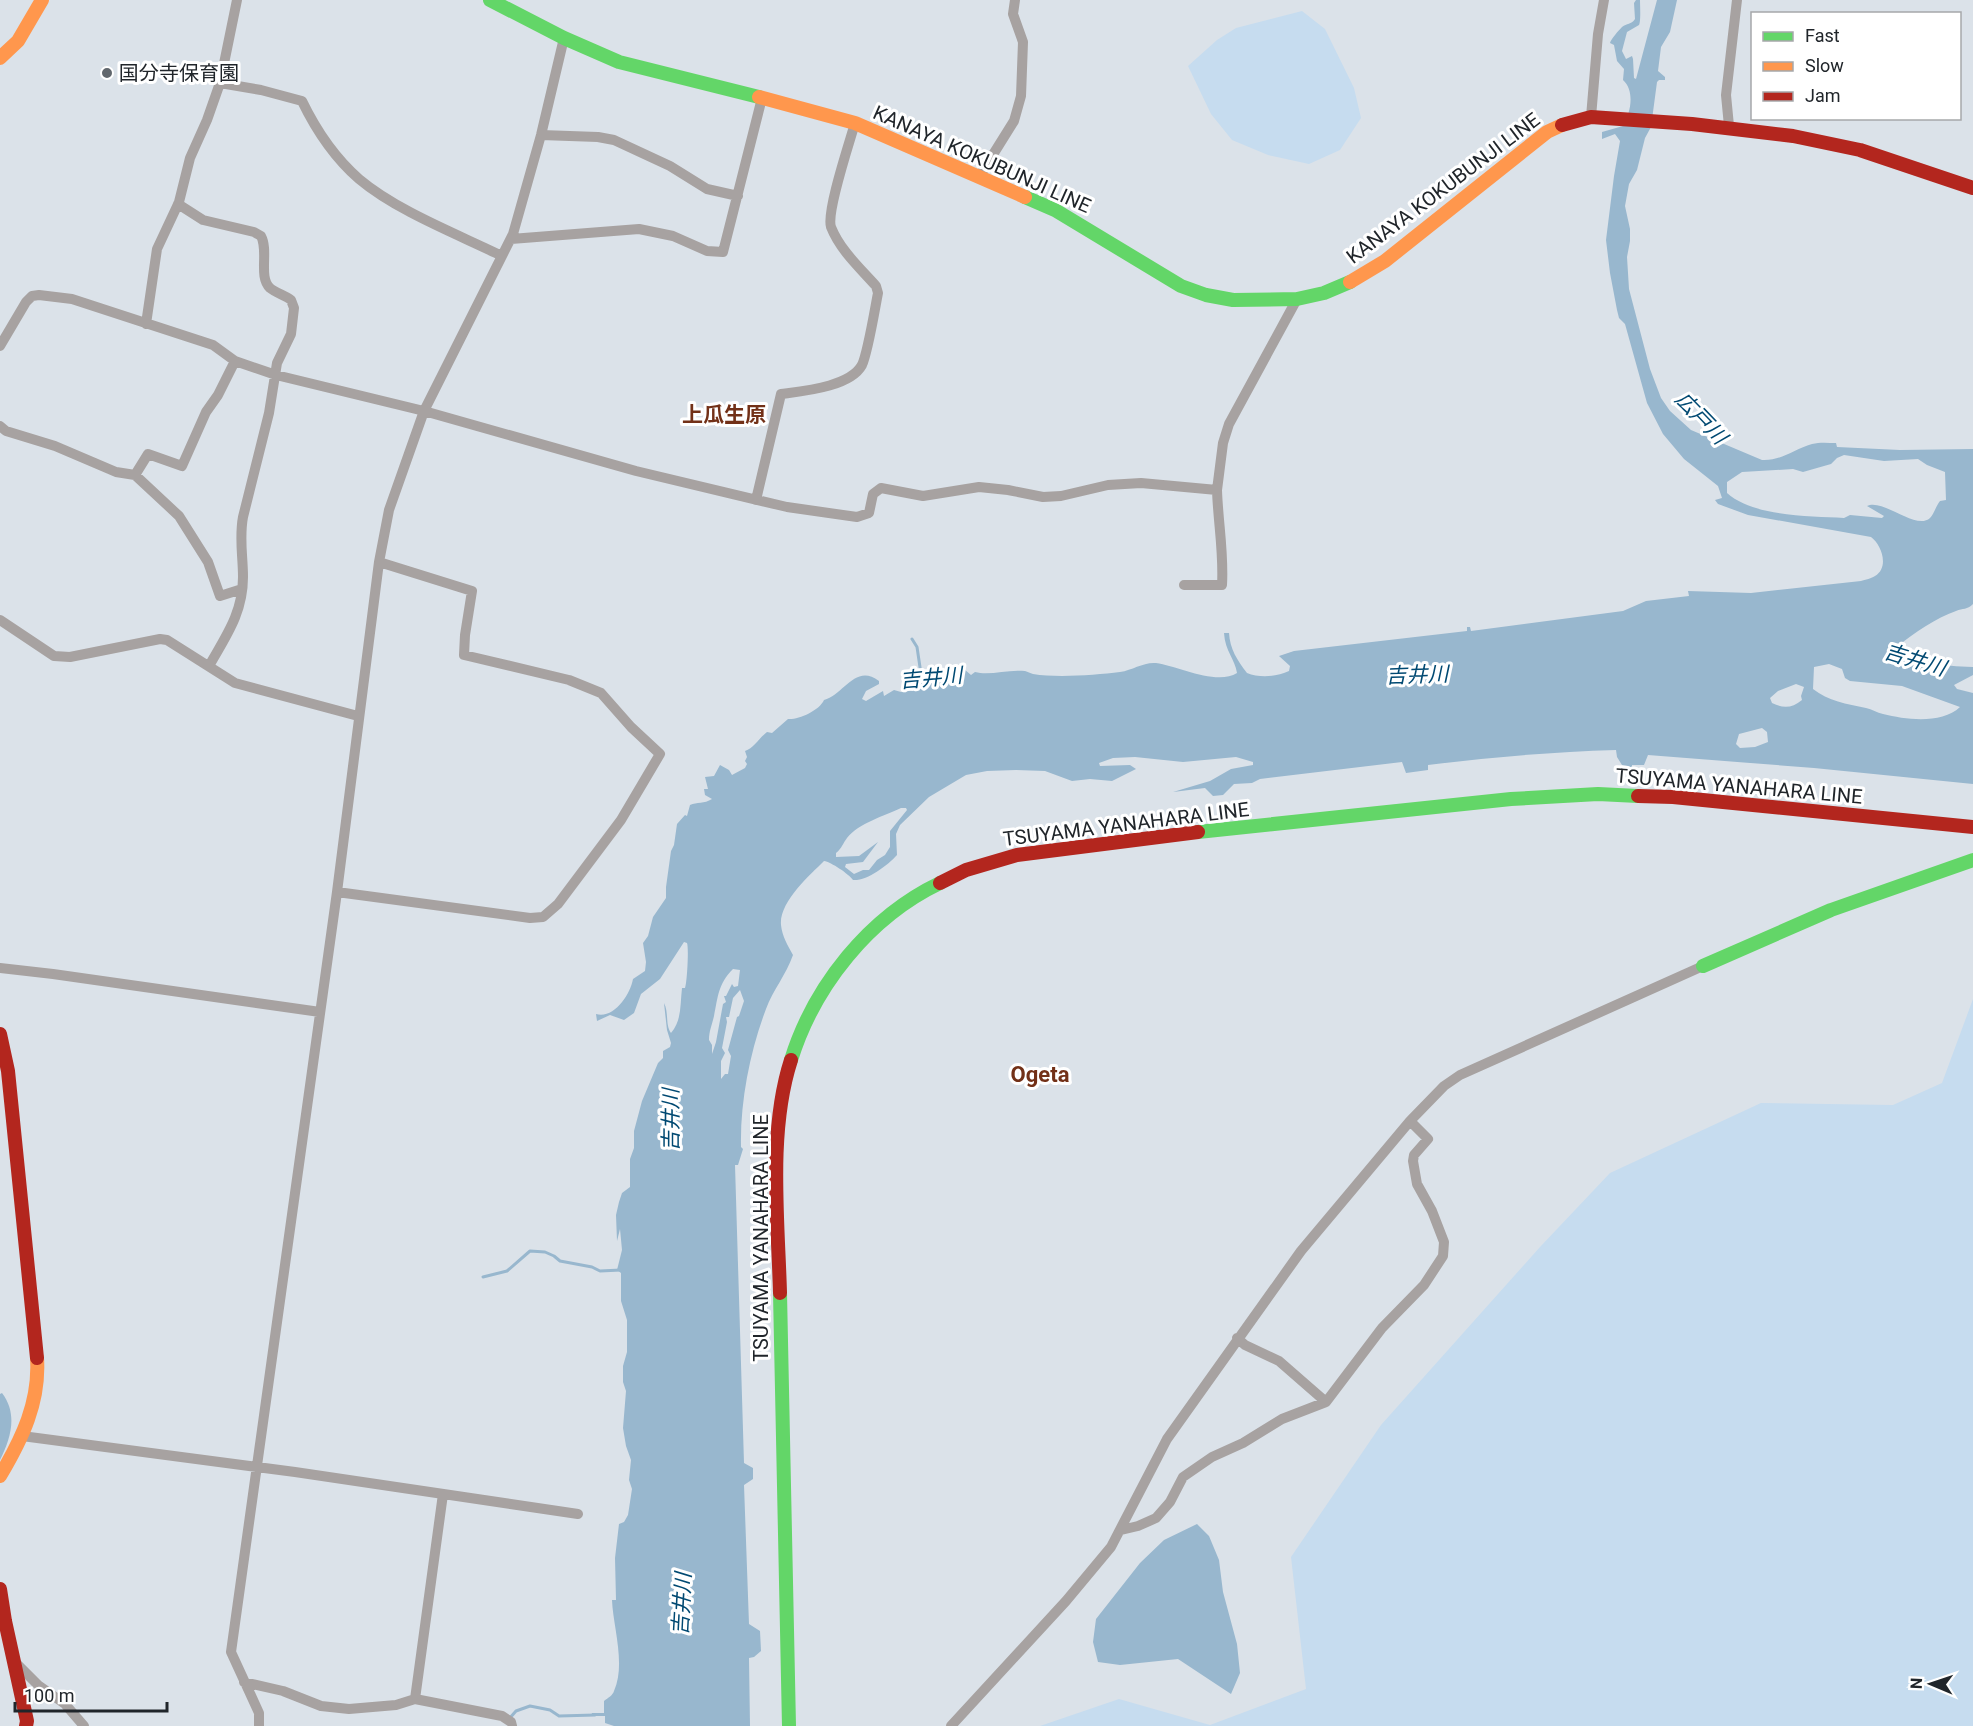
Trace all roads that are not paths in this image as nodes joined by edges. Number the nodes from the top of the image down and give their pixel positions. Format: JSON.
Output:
{"nodes":[{"id":1,"x":42,"y":0,"type":"edge"},
{"id":2,"x":237,"y":0,"type":"edge"},
{"id":3,"x":490,"y":0,"type":"edge"},
{"id":4,"x":1604,"y":0,"type":"edge"},
{"id":5,"x":1737,"y":0,"type":"edge"},
{"id":6,"x":1012,"y":2,"type":"edge"},
{"id":7,"x":564,"y":38,"type":"junction"},
{"id":8,"x":0,"y":58,"type":"edge"},
{"id":9,"x":220,"y":83,"type":"junction"},
{"id":10,"x":762,"y":98,"type":"junction"},
{"id":11,"x":1595,"y":118,"type":"junction"},
{"id":12,"x":855,"y":123,"type":"junction"},
{"id":13,"x":1729,"y":126,"type":"junction"},
{"id":14,"x":541,"y":135,"type":"junction"},
{"id":15,"x":979,"y":177,"type":"junction"},
{"id":16,"x":1973,"y":188,"type":"edge"},
{"id":17,"x":738,"y":196,"type":"junction"},
{"id":18,"x":178,"y":204,"type":"junction"},
{"id":19,"x":511,"y":238,"type":"junction"},
{"id":20,"x":502,"y":256,"type":"junction"},
{"id":21,"x":1297,"y":299,"type":"junction"},
{"id":22,"x":146,"y":324,"type":"junction"},
{"id":23,"x":0,"y":346,"type":"edge"},
{"id":24,"x":235,"y":361,"type":"junction"},
{"id":25,"x":276,"y":375,"type":"junction"},
{"id":26,"x":424,"y":411,"type":"junction"},
{"id":27,"x":0,"y":426,"type":"edge"},
{"id":28,"x":135,"y":475,"type":"junction"},
{"id":29,"x":1217,"y":490,"type":"junction"},
{"id":30,"x":756,"y":500,"type":"junction"},
{"id":31,"x":379,"y":562,"type":"junction"},
{"id":32,"x":1184,"y":585,"type":"dead end"},
{"id":33,"x":242,"y":589,"type":"junction"},
{"id":34,"x":0,"y":620,"type":"edge"},
{"id":35,"x":209,"y":666,"type":"junction"},
{"id":36,"x":358,"y":716,"type":"junction"},
{"id":37,"x":1973,"y":827,"type":"edge"},
{"id":38,"x":1973,"y":860,"type":"edge"},
{"id":39,"x":337,"y":892,"type":"junction"},
{"id":40,"x":1703,"y":966,"type":"joint"},
{"id":41,"x":0,"y":968,"type":"edge"},
{"id":42,"x":320,"y":1012,"type":"junction"},
{"id":43,"x":0,"y":1034,"type":"edge"},
{"id":44,"x":1410,"y":1121,"type":"junction"},
{"id":45,"x":1238,"y":1338,"type":"junction"},
{"id":46,"x":1326,"y":1402,"type":"junction"},
{"id":47,"x":22,"y":1436,"type":"junction"},
{"id":48,"x":256,"y":1467,"type":"junction"},
{"id":49,"x":0,"y":1476,"type":"edge"},
{"id":50,"x":443,"y":1494,"type":"junction"},
{"id":51,"x":578,"y":1514,"type":"dead end"},
{"id":52,"x":1121,"y":1530,"type":"junction"},
{"id":53,"x":0,"y":1589,"type":"edge"},
{"id":54,"x":13,"y":1661,"type":"junction"},
{"id":55,"x":244,"y":1682,"type":"junction"},
{"id":56,"x":415,"y":1699,"type":"junction"},
{"id":57,"x":26,"y":1726,"type":"edge"},
{"id":58,"x":84,"y":1726,"type":"edge"},
{"id":59,"x":259,"y":1726,"type":"edge"},
{"id":60,"x":512,"y":1726,"type":"edge"},
{"id":61,"x":789,"y":1726,"type":"edge"},
{"id":62,"x":951,"y":1726,"type":"edge"}],
"edges":[{"from":1,"to":8,"type":"main road"},
{"from":2,"to":9,"type":"street"},
{"from":3,"to":7,"type":"main road","name":"KANAYA KOKUBUNJI LINE"},
{"from":4,"to":11,"type":"street"},
{"from":5,"to":13,"type":"street"},
{"from":6,"to":15,"type":"street"},
{"from":7,"to":10,"type":"main road","name":"KANAYA KOKUBUNJI LINE"},
{"from":7,"to":14,"type":"street"},
{"from":9,"to":18,"type":"street"},
{"from":9,"to":20,"type":"street"},
{"from":10,"to":12,"type":"main road","name":"KANAYA KOKUBUNJI LINE"},
{"from":10,"to":17,"type":"street"},
{"from":11,"to":13,"type":"main road","name":"KANAYA KOKUBUNJI LINE"},
{"from":11,"to":21,"type":"main road","name":"KANAYA KOKUBUNJI LINE"},
{"from":12,"to":15,"type":"main road","name":"KANAYA KOKUBUNJI LINE"},
{"from":12,"to":30,"type":"street"},
{"from":13,"to":16,"type":"main road","name":"KANAYA KOKUBUNJI LINE"},
{"from":14,"to":17,"type":"street"},
{"from":14,"to":19,"type":"street"},
{"from":15,"to":21,"type":"main road","name":"KANAYA KOKUBUNJI LINE"},
{"from":17,"to":19,"type":"street"},
{"from":18,"to":22,"type":"street"},
{"from":18,"to":25,"type":"street"},
{"from":19,"to":20,"type":"street"},
{"from":20,"to":26,"type":"street"},
{"from":21,"to":29,"type":"street"},
{"from":22,"to":23,"type":"street"},
{"from":22,"to":24,"type":"street"},
{"from":24,"to":25,"type":"street"},
{"from":24,"to":28,"type":"street"},
{"from":25,"to":26,"type":"street"},
{"from":25,"to":33,"type":"street"},
{"from":26,"to":30,"type":"street"},
{"from":26,"to":31,"type":"street"},
{"from":27,"to":28,"type":"street"},
{"from":28,"to":33,"type":"street"},
{"from":29,"to":30,"type":"street"},
{"from":29,"to":32,"type":"street"},
{"from":31,"to":36,"type":"street"},
{"from":31,"to":39,"type":"street"},
{"from":33,"to":35,"type":"street"},
{"from":34,"to":35,"type":"street"},
{"from":35,"to":36,"type":"street"},
{"from":36,"to":39,"type":"street"},
{"from":37,"to":61,"type":"main road","name":"TSUYAMA YANAHARA LINE"},
{"from":38,"to":40,"type":"main road"},
{"from":39,"to":42,"type":"street"},
{"from":40,"to":44,"type":"street"},
{"from":41,"to":42,"type":"street"},
{"from":42,"to":48,"type":"street"},
{"from":43,"to":47,"type":"main road"},
{"from":44,"to":45,"type":"street"},
{"from":44,"to":46,"type":"street"},
{"from":45,"to":46,"type":"street"},
{"from":45,"to":52,"type":"street"},
{"from":46,"to":52,"type":"street"},
{"from":47,"to":48,"type":"street"},
{"from":47,"to":49,"type":"main road"},
{"from":48,"to":50,"type":"street"},
{"from":48,"to":55,"type":"street"},
{"from":50,"to":51,"type":"street"},
{"from":50,"to":56,"type":"street"},
{"from":52,"to":62,"type":"street"},
{"from":53,"to":54,"type":"main road"},
{"from":54,"to":57,"type":"main road"},
{"from":54,"to":58,"type":"street"},
{"from":55,"to":56,"type":"street"},
{"from":55,"to":59,"type":"street"},
{"from":56,"to":60,"type":"street"}]}
